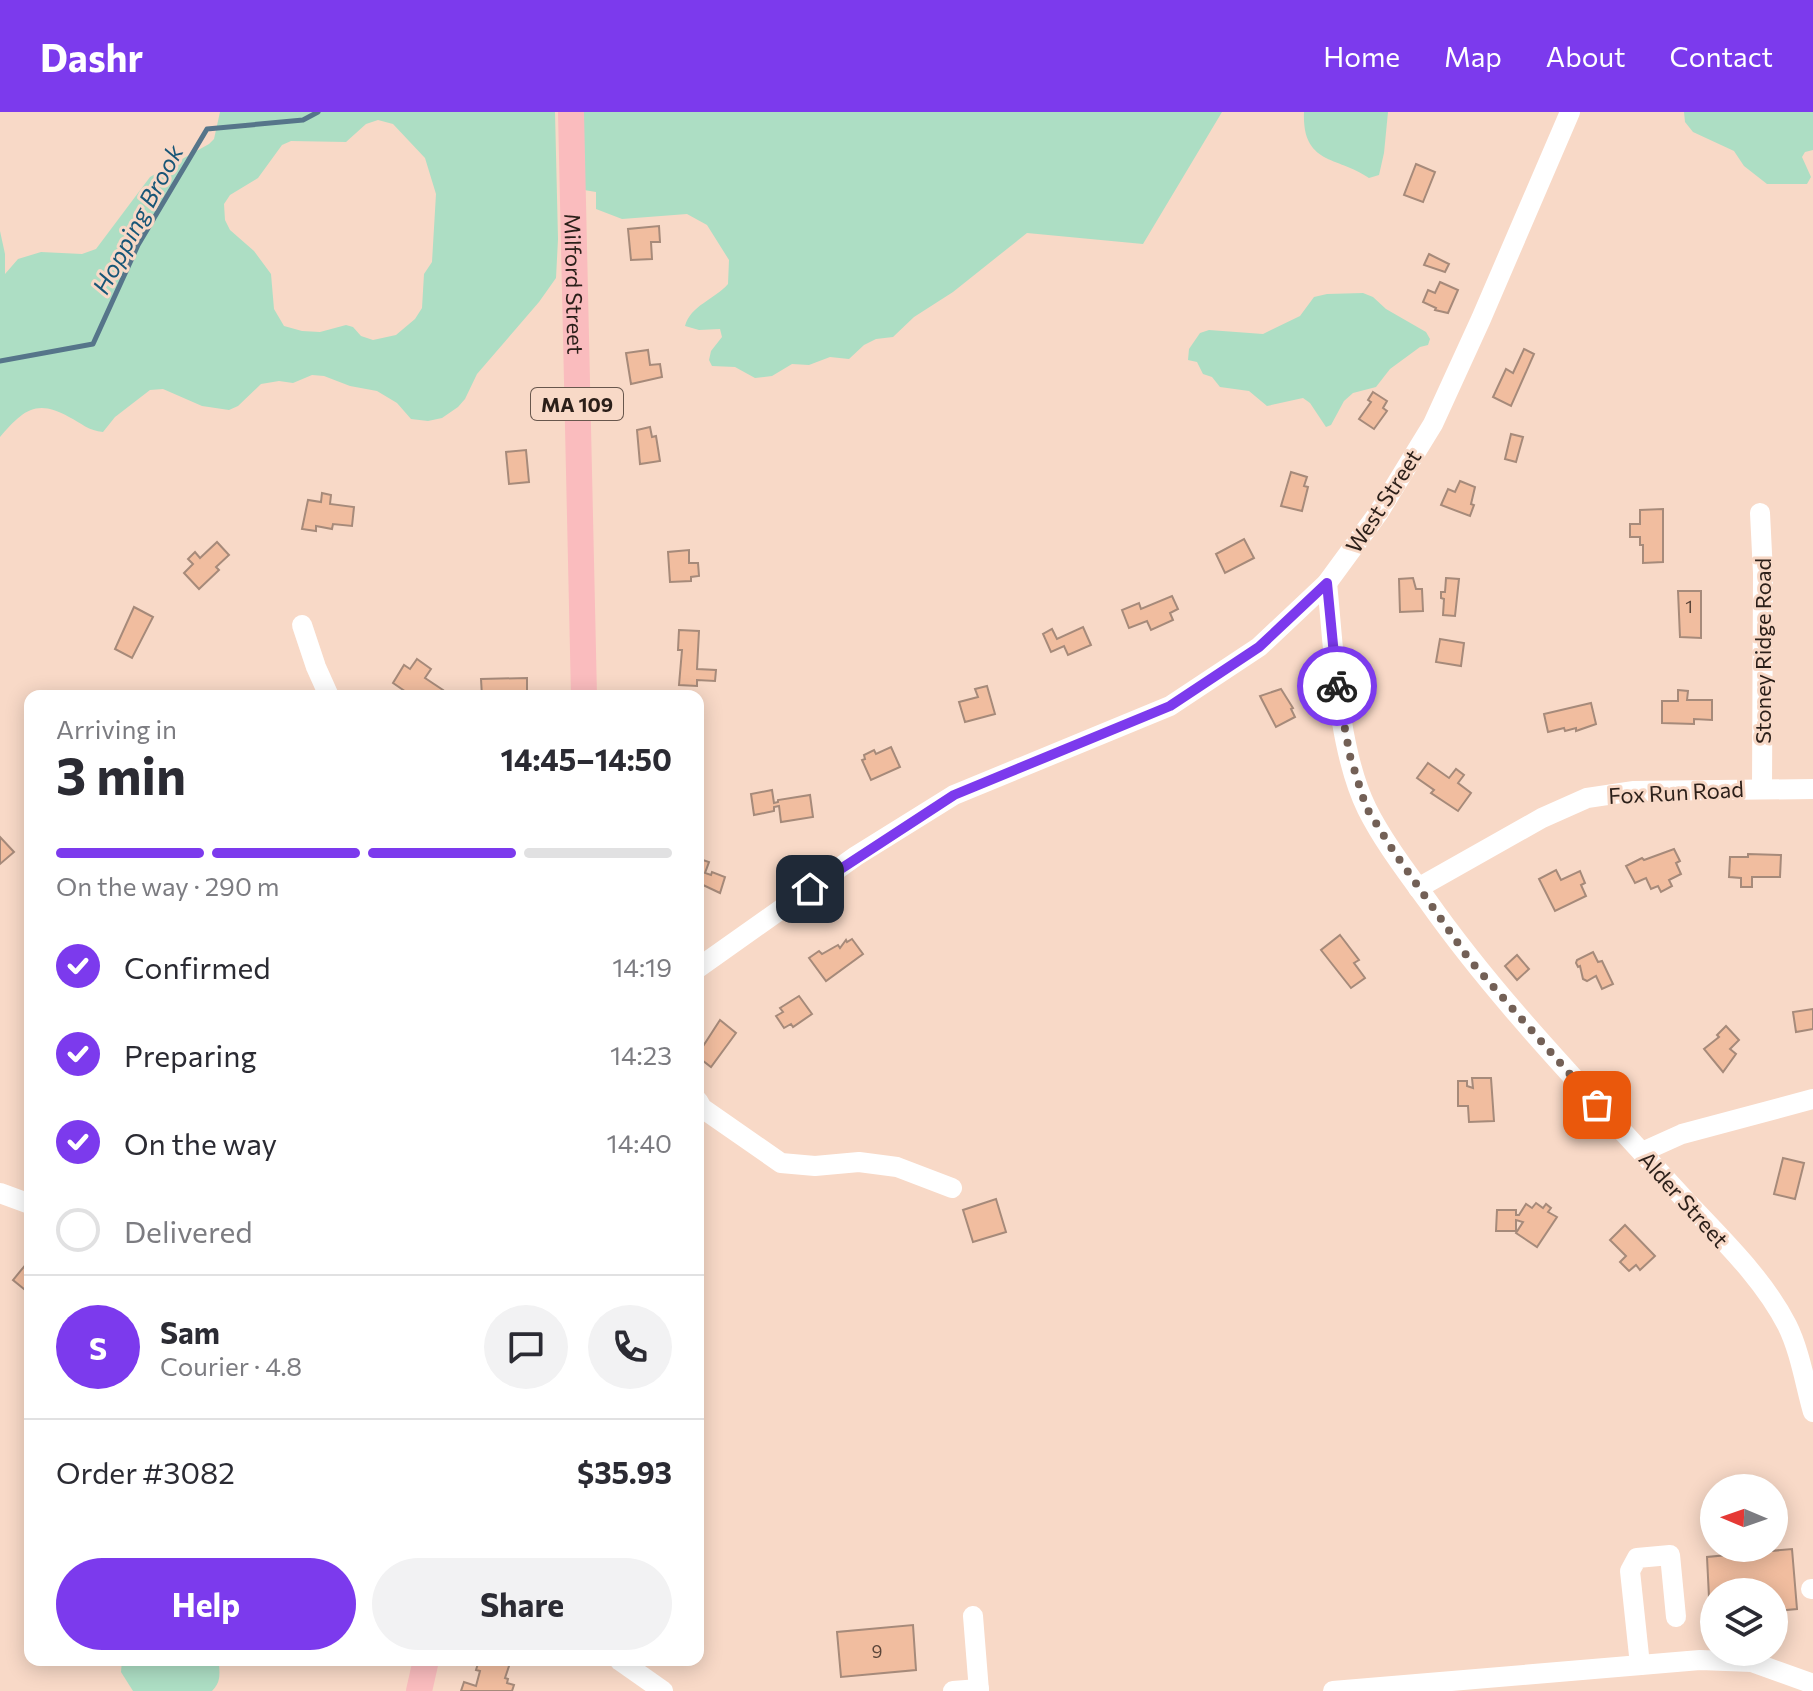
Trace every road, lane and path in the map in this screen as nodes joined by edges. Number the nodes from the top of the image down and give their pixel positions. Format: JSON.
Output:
{"nodes":[{"id":1,"x":571,"y":112,"type":"edge"},
{"id":2,"x":1570,"y":112,"type":"edge"},
{"id":3,"x":1760,"y":513,"type":"dead end"},
{"id":4,"x":1327,"y":583,"type":"junction"},
{"id":5,"x":302,"y":625,"type":"dead end"},
{"id":6,"x":326,"y":690,"type":"edge"},
{"id":7,"x":584,"y":690,"type":"edge"},
{"id":8,"x":1762,"y":789,"type":"junction"},
{"id":9,"x":1813,"y":789,"type":"edge"},
{"id":10,"x":1418,"y":888,"type":"junction"},
{"id":11,"x":708,"y":952,"type":"edge"},
{"id":12,"x":1813,"y":1099,"type":"edge"},
{"id":13,"x":704,"y":1110,"type":"edge"},
{"id":14,"x":1642,"y":1152,"type":"junction"},
{"id":15,"x":952,"y":1188,"type":"dead end"},
{"id":16,"x":0,"y":1193,"type":"edge"},
{"id":17,"x":24,"y":1202,"type":"edge"},
{"id":18,"x":1813,"y":1412,"type":"edge"},
{"id":19,"x":973,"y":1616,"type":"dead end"},
{"id":20,"x":1676,"y":1617,"type":"dead end"},
{"id":21,"x":1640,"y":1665,"type":"junction"},
{"id":22,"x":425,"y":1666,"type":"edge"},
{"id":23,"x":628,"y":1666,"type":"edge"},
{"id":24,"x":1813,"y":1684,"type":"edge"},
{"id":25,"x":979,"y":1690,"type":"edge"},
{"id":26,"x":419,"y":1691,"type":"edge"},
{"id":27,"x":663,"y":1691,"type":"edge"},
{"id":28,"x":953,"y":1691,"type":"edge"},
{"id":29,"x":1333,"y":1691,"type":"edge"}],
"edges":[{"from":1,"to":7,"type":"main road","name":"Milford Street","number":"MA 109"},
{"from":2,"to":4,"type":"street","name":"West Street"},
{"from":3,"to":8,"type":"street","name":"Stoney Ridge Road"},
{"from":4,"to":10,"type":"street","name":"Alder Street"},
{"from":4,"to":11,"type":"street","name":"West Street"},
{"from":5,"to":6,"type":"street"},
{"from":8,"to":9,"type":"street","name":"Fox Run Road"},
{"from":8,"to":10,"type":"street","name":"Fox Run Road"},
{"from":10,"to":14,"type":"street","name":"Alder Street"},
{"from":12,"to":14,"type":"street"},
{"from":13,"to":15,"type":"street"},
{"from":14,"to":18,"type":"street","name":"Alder Street"},
{"from":16,"to":17,"type":"street"},
{"from":19,"to":25,"type":"street"},
{"from":20,"to":21,"type":"street"},
{"from":21,"to":24,"type":"street"},
{"from":21,"to":29,"type":"street"},
{"from":22,"to":26,"type":"main road"},
{"from":23,"to":27,"type":"street"},
{"from":25,"to":28,"type":"street"}]}
